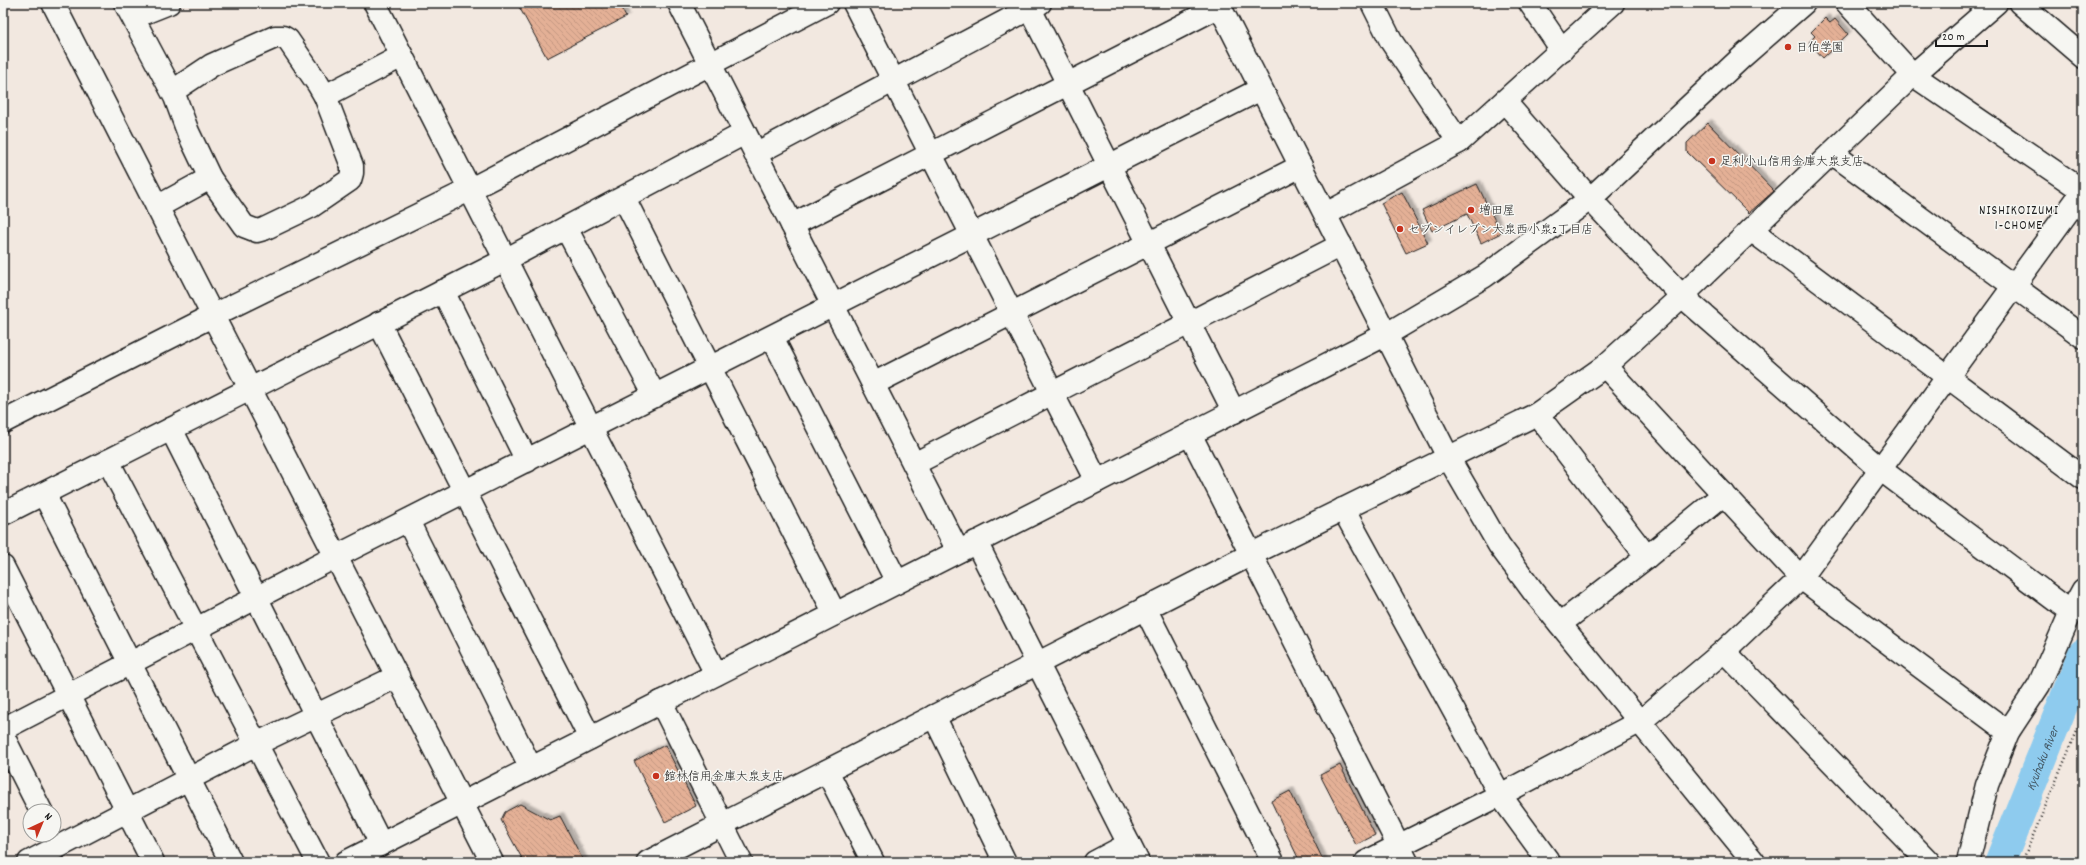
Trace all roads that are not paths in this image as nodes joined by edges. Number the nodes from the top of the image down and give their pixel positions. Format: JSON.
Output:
{"nodes":[{"id":1,"x":53,"y":3,"type":"edge"},
{"id":2,"x":169,"y":3,"type":"edge"},
{"id":3,"x":375,"y":3,"type":"edge"},
{"id":4,"x":679,"y":3,"type":"edge"},
{"id":5,"x":827,"y":3,"type":"edge"},
{"id":6,"x":854,"y":3,"type":"edge"},
{"id":7,"x":1372,"y":3,"type":"edge"},
{"id":8,"x":1530,"y":3,"type":"edge"},
{"id":9,"x":1613,"y":3,"type":"edge"},
{"id":10,"x":1804,"y":3,"type":"edge"},
{"id":11,"x":1847,"y":3,"type":"edge"},
{"id":12,"x":1996,"y":3,"type":"edge"},
{"id":13,"x":2020,"y":3,"type":"edge"},
{"id":14,"x":1033,"y":5,"type":"edge"},
{"id":15,"x":1219,"y":5,"type":"edge"},
{"id":16,"x":130,"y":10,"type":"edge"},
{"id":17,"x":1562,"y":50,"type":"junction"},
{"id":18,"x":402,"y":56,"type":"junction"},
{"id":19,"x":2083,"y":57,"type":"edge"},
{"id":20,"x":709,"y":63,"type":"junction"},
{"id":21,"x":1913,"y":75,"type":"junction"},
{"id":22,"x":894,"y":80,"type":"junction"},
{"id":23,"x":1068,"y":84,"type":"junction"},
{"id":24,"x":1262,"y":89,"type":"junction"},
{"id":25,"x":172,"y":91,"type":"junction"},
{"id":26,"x":325,"y":96,"type":"junction"},
{"id":27,"x":1505,"y":102,"type":"junction"},
{"id":28,"x":745,"y":133,"type":"junction"},
{"id":29,"x":1459,"y":142,"type":"junction"},
{"id":30,"x":1832,"y":153,"type":"junction"},
{"id":31,"x":755,"y":154,"type":"junction"},
{"id":32,"x":931,"y":154,"type":"junction"},
{"id":33,"x":1109,"y":166,"type":"junction"},
{"id":34,"x":1301,"y":166,"type":"junction"},
{"id":35,"x":210,"y":178,"type":"junction"},
{"id":36,"x":469,"y":190,"type":"junction"},
{"id":37,"x":2083,"y":191,"type":"edge"},
{"id":38,"x":624,"y":198,"type":"junction"},
{"id":39,"x":1590,"y":199,"type":"junction"},
{"id":40,"x":157,"y":207,"type":"junction"},
{"id":41,"x":1326,"y":214,"type":"junction"},
{"id":42,"x":792,"y":225,"type":"junction"},
{"id":43,"x":566,"y":228,"type":"junction"},
{"id":44,"x":1751,"y":230,"type":"junction"},
{"id":45,"x":972,"y":236,"type":"junction"},
{"id":46,"x":1148,"y":244,"type":"junction"},
{"id":47,"x":1341,"y":245,"type":"junction"},
{"id":48,"x":505,"y":260,"type":"junction"},
{"id":49,"x":2014,"y":286,"type":"junction"},
{"id":50,"x":443,"y":291,"type":"junction"},
{"id":51,"x":1682,"y":296,"type":"junction"},
{"id":52,"x":833,"y":306,"type":"junction"},
{"id":53,"x":1012,"y":313,"type":"junction"},
{"id":54,"x":212,"y":316,"type":"junction"},
{"id":55,"x":379,"y":323,"type":"junction"},
{"id":56,"x":1189,"y":323,"type":"junction"},
{"id":57,"x":1387,"y":334,"type":"junction"},
{"id":58,"x":772,"y":337,"type":"junction"},
{"id":59,"x":2083,"y":337,"type":"edge"},
{"id":60,"x":1605,"y":366,"type":"junction"},
{"id":61,"x":711,"y":368,"type":"junction"},
{"id":62,"x":1947,"y":377,"type":"junction"},
{"id":63,"x":873,"y":384,"type":"junction"},
{"id":64,"x":250,"y":389,"type":"junction"},
{"id":65,"x":1053,"y":393,"type":"junction"},
{"id":66,"x":656,"y":396,"type":"junction"},
{"id":67,"x":1234,"y":412,"type":"junction"},
{"id":68,"x":1537,"y":414,"type":"junction"},
{"id":69,"x":3,"y":422,"type":"edge"},
{"id":70,"x":172,"y":429,"type":"junction"},
{"id":71,"x":590,"y":430,"type":"junction"},
{"id":72,"x":1190,"y":434,"type":"junction"},
{"id":73,"x":1448,"y":457,"type":"junction"},
{"id":74,"x":108,"y":461,"type":"junction"},
{"id":75,"x":528,"y":461,"type":"junction"},
{"id":76,"x":914,"y":464,"type":"junction"},
{"id":77,"x":1880,"y":469,"type":"junction"},
{"id":78,"x":2083,"y":478,"type":"edge"},
{"id":79,"x":1097,"y":481,"type":"junction"},
{"id":80,"x":465,"y":492,"type":"junction"},
{"id":81,"x":44,"y":494,"type":"junction"},
{"id":82,"x":1724,"y":494,"type":"junction"},
{"id":83,"x":1343,"y":509,"type":"junction"},
{"id":84,"x":3,"y":514,"type":"edge"},
{"id":85,"x":408,"y":521,"type":"junction"},
{"id":86,"x":967,"y":547,"type":"junction"},
{"id":87,"x":1250,"y":555,"type":"junction"},
{"id":88,"x":335,"y":557,"type":"junction"},
{"id":89,"x":1647,"y":557,"type":"junction"},
{"id":90,"x":3,"y":567,"type":"edge"},
{"id":91,"x":1801,"y":578,"type":"junction"},
{"id":92,"x":898,"y":582,"type":"junction"},
{"id":93,"x":2083,"y":590,"type":"edge"},
{"id":94,"x":256,"y":598,"type":"junction"},
{"id":95,"x":1145,"y":608,"type":"junction"},
{"id":96,"x":2071,"y":612,"type":"junction"},
{"id":97,"x":835,"y":614,"type":"junction"},
{"id":98,"x":1560,"y":624,"type":"junction"},
{"id":99,"x":196,"y":629,"type":"junction"},
{"id":100,"x":1724,"y":651,"type":"junction"},
{"id":101,"x":130,"y":663,"type":"junction"},
{"id":102,"x":1037,"y":664,"type":"junction"},
{"id":103,"x":716,"y":674,"type":"junction"},
{"id":104,"x":398,"y":676,"type":"junction"},
{"id":105,"x":68,"y":695,"type":"junction"},
{"id":106,"x":661,"y":702,"type":"junction"},
{"id":107,"x":316,"y":716,"type":"junction"},
{"id":108,"x":934,"y":716,"type":"junction"},
{"id":109,"x":1640,"y":721,"type":"junction"},
{"id":110,"x":3,"y":729,"type":"edge"},
{"id":111,"x":2008,"y":732,"type":"junction"},
{"id":112,"x":3,"y":736,"type":"edge"},
{"id":113,"x":590,"y":738,"type":"junction"},
{"id":114,"x":256,"y":744,"type":"junction"},
{"id":115,"x":531,"y":768,"type":"junction"},
{"id":116,"x":827,"y":771,"type":"junction"},
{"id":117,"x":189,"y":779,"type":"junction"},
{"id":118,"x":1500,"y":795,"type":"junction"},
{"id":119,"x":36,"y":803,"type":"edge"},
{"id":120,"x":462,"y":803,"type":"junction"},
{"id":121,"x":127,"y":811,"type":"junction"},
{"id":122,"x":722,"y":824,"type":"junction"},
{"id":123,"x":381,"y":844,"type":"junction"},
{"id":124,"x":59,"y":848,"type":"edge"},
{"id":125,"x":1134,"y":853,"type":"edge"},
{"id":126,"x":1402,"y":854,"type":"edge"},
{"id":127,"x":29,"y":862,"type":"edge"},
{"id":128,"x":153,"y":862,"type":"edge"},
{"id":129,"x":231,"y":862,"type":"edge"},
{"id":130,"x":318,"y":862,"type":"edge"},
{"id":131,"x":346,"y":862,"type":"edge"},
{"id":132,"x":492,"y":862,"type":"edge"},
{"id":133,"x":648,"y":862,"type":"edge"},
{"id":134,"x":741,"y":862,"type":"edge"},
{"id":135,"x":873,"y":862,"type":"edge"},
{"id":136,"x":1005,"y":862,"type":"edge"},
{"id":137,"x":1095,"y":862,"type":"edge"},
{"id":138,"x":1273,"y":862,"type":"edge"},
{"id":139,"x":1366,"y":862,"type":"edge"},
{"id":140,"x":1549,"y":862,"type":"edge"},
{"id":141,"x":1754,"y":862,"type":"edge"},
{"id":142,"x":1929,"y":862,"type":"edge"},
{"id":143,"x":1968,"y":862,"type":"edge"}],
"edges":[{"from":1,"to":40,"type":"street"},
{"from":2,"to":16,"type":"street"},
{"from":3,"to":18,"type":"street"},
{"from":4,"to":20,"type":"street"},
{"from":5,"to":20,"type":"street"},
{"from":6,"to":22,"type":"street"},
{"from":7,"to":29,"type":"street"},
{"from":8,"to":17,"type":"street"},
{"from":9,"to":17,"type":"street"},
{"from":10,"to":39,"type":"street"},
{"from":11,"to":21,"type":"street"},
{"from":12,"to":21,"type":"street"},
{"from":13,"to":19,"type":"street"},
{"from":14,"to":22,"type":"street"},
{"from":14,"to":23,"type":"street"},
{"from":15,"to":23,"type":"street"},
{"from":15,"to":24,"type":"street"},
{"from":16,"to":25,"type":"street"},
{"from":17,"to":27,"type":"street"},
{"from":18,"to":26,"type":"street"},
{"from":18,"to":36,"type":"street"},
{"from":20,"to":28,"type":"street"},
{"from":20,"to":36,"type":"street"},
{"from":21,"to":30,"type":"street"},
{"from":21,"to":37,"type":"street"},
{"from":22,"to":31,"type":"street"},
{"from":22,"to":32,"type":"street"},
{"from":23,"to":32,"type":"street"},
{"from":23,"to":33,"type":"street"},
{"from":24,"to":33,"type":"street"},
{"from":24,"to":34,"type":"street"},
{"from":25,"to":26,"type":"street"},
{"from":25,"to":35,"type":"street"},
{"from":26,"to":35,"type":"street"},
{"from":27,"to":29,"type":"street"},
{"from":27,"to":39,"type":"street"},
{"from":28,"to":31,"type":"street"},
{"from":28,"to":38,"type":"street"},
{"from":29,"to":41,"type":"street"},
{"from":30,"to":44,"type":"street"},
{"from":30,"to":49,"type":"street"},
{"from":31,"to":42,"type":"street"},
{"from":32,"to":42,"type":"street"},
{"from":32,"to":45,"type":"street"},
{"from":33,"to":45,"type":"street"},
{"from":33,"to":46,"type":"street"},
{"from":34,"to":41,"type":"street"},
{"from":34,"to":46,"type":"street"},
{"from":35,"to":40,"type":"street"},
{"from":36,"to":48,"type":"street"},
{"from":36,"to":54,"type":"street"},
{"from":37,"to":49,"type":"street"},
{"from":38,"to":43,"type":"street"},
{"from":38,"to":61,"type":"street"},
{"from":39,"to":51,"type":"street"},
{"from":39,"to":57,"type":"street"},
{"from":40,"to":54,"type":"street"},
{"from":41,"to":47,"type":"street"},
{"from":42,"to":52,"type":"street"},
{"from":43,"to":48,"type":"street"},
{"from":43,"to":66,"type":"street"},
{"from":44,"to":51,"type":"street"},
{"from":44,"to":62,"type":"street"},
{"from":45,"to":52,"type":"street"},
{"from":45,"to":53,"type":"street"},
{"from":46,"to":53,"type":"street"},
{"from":46,"to":56,"type":"street"},
{"from":47,"to":56,"type":"street"},
{"from":47,"to":57,"type":"street"},
{"from":48,"to":50,"type":"street"},
{"from":48,"to":71,"type":"street"},
{"from":49,"to":59,"type":"street"},
{"from":49,"to":62,"type":"street"},
{"from":50,"to":55,"type":"street"},
{"from":50,"to":75,"type":"street"},
{"from":51,"to":60,"type":"street"},
{"from":51,"to":77,"type":"street"},
{"from":52,"to":58,"type":"street"},
{"from":52,"to":63,"type":"street"},
{"from":53,"to":63,"type":"street"},
{"from":53,"to":65,"type":"street"},
{"from":54,"to":64,"type":"street"},
{"from":54,"to":69,"type":"street"},
{"from":55,"to":64,"type":"street"},
{"from":55,"to":80,"type":"street"},
{"from":56,"to":65,"type":"street"},
{"from":56,"to":67,"type":"street"},
{"from":57,"to":67,"type":"street"},
{"from":57,"to":73,"type":"street"},
{"from":58,"to":61,"type":"street"},
{"from":58,"to":92,"type":"street"},
{"from":60,"to":68,"type":"street"},
{"from":60,"to":82,"type":"street"},
{"from":61,"to":66,"type":"street"},
{"from":61,"to":97,"type":"street"},
{"from":62,"to":77,"type":"street"},
{"from":62,"to":78,"type":"street"},
{"from":63,"to":76,"type":"street"},
{"from":64,"to":70,"type":"street"},
{"from":64,"to":88,"type":"street"},
{"from":65,"to":76,"type":"street"},
{"from":65,"to":79,"type":"street"},
{"from":66,"to":71,"type":"street"},
{"from":67,"to":72,"type":"street"},
{"from":68,"to":73,"type":"street"},
{"from":68,"to":89,"type":"street"},
{"from":70,"to":74,"type":"street"},
{"from":70,"to":94,"type":"street"},
{"from":71,"to":75,"type":"street"},
{"from":71,"to":103,"type":"street"},
{"from":72,"to":79,"type":"street"},
{"from":72,"to":87,"type":"street"},
{"from":73,"to":83,"type":"street"},
{"from":73,"to":98,"type":"street"},
{"from":74,"to":81,"type":"street"},
{"from":74,"to":99,"type":"street"},
{"from":75,"to":80,"type":"street"},
{"from":76,"to":86,"type":"street"},
{"from":77,"to":91,"type":"street"},
{"from":77,"to":96,"type":"street"},
{"from":79,"to":86,"type":"street"},
{"from":80,"to":85,"type":"street"},
{"from":80,"to":113,"type":"street"},
{"from":81,"to":84,"type":"street"},
{"from":81,"to":101,"type":"street"},
{"from":82,"to":89,"type":"street"},
{"from":82,"to":91,"type":"street"},
{"from":83,"to":87,"type":"street"},
{"from":83,"to":118,"type":"street"},
{"from":85,"to":88,"type":"street"},
{"from":85,"to":115,"type":"street"},
{"from":86,"to":92,"type":"street"},
{"from":86,"to":102,"type":"street"},
{"from":87,"to":95,"type":"street"},
{"from":87,"to":126,"type":"street"},
{"from":88,"to":94,"type":"street"},
{"from":88,"to":104,"type":"street"},
{"from":89,"to":98,"type":"street"},
{"from":90,"to":105,"type":"street"},
{"from":91,"to":100,"type":"street"},
{"from":91,"to":111,"type":"street"},
{"from":92,"to":97,"type":"street"},
{"from":93,"to":96,"type":"street"},
{"from":94,"to":99,"type":"street"},
{"from":94,"to":107,"type":"street"},
{"from":95,"to":102,"type":"street"},
{"from":95,"to":138,"type":"street"},
{"from":96,"to":111,"type":"street"},
{"from":97,"to":103,"type":"street"},
{"from":98,"to":109,"type":"street"},
{"from":99,"to":101,"type":"street"},
{"from":99,"to":114,"type":"street"},
{"from":100,"to":109,"type":"street"},
{"from":100,"to":142,"type":"street"},
{"from":101,"to":105,"type":"street"},
{"from":101,"to":117,"type":"street"},
{"from":102,"to":108,"type":"street"},
{"from":102,"to":125,"type":"street"},
{"from":103,"to":106,"type":"street"},
{"from":104,"to":107,"type":"street"},
{"from":104,"to":120,"type":"street"},
{"from":105,"to":110,"type":"street"},
{"from":105,"to":121,"type":"street"},
{"from":106,"to":113,"type":"street"},
{"from":106,"to":122,"type":"street"},
{"from":107,"to":114,"type":"street"},
{"from":107,"to":123,"type":"street"},
{"from":108,"to":116,"type":"street"},
{"from":108,"to":136,"type":"street"},
{"from":109,"to":118,"type":"street"},
{"from":109,"to":141,"type":"street"},
{"from":111,"to":143,"type":"street"},
{"from":112,"to":119,"type":"street"},
{"from":113,"to":115,"type":"street"},
{"from":114,"to":117,"type":"street"},
{"from":114,"to":130,"type":"street"},
{"from":115,"to":120,"type":"street"},
{"from":116,"to":122,"type":"street"},
{"from":116,"to":135,"type":"street"},
{"from":117,"to":121,"type":"street"},
{"from":117,"to":129,"type":"street"},
{"from":118,"to":126,"type":"street"},
{"from":118,"to":140,"type":"street"},
{"from":120,"to":123,"type":"street"},
{"from":120,"to":132,"type":"street"},
{"from":121,"to":124,"type":"street"},
{"from":121,"to":128,"type":"street"},
{"from":122,"to":133,"type":"street"},
{"from":122,"to":134,"type":"street"},
{"from":123,"to":131,"type":"street"},
{"from":124,"to":127,"type":"street"},
{"from":125,"to":137,"type":"street"},
{"from":126,"to":139,"type":"street"}]}
